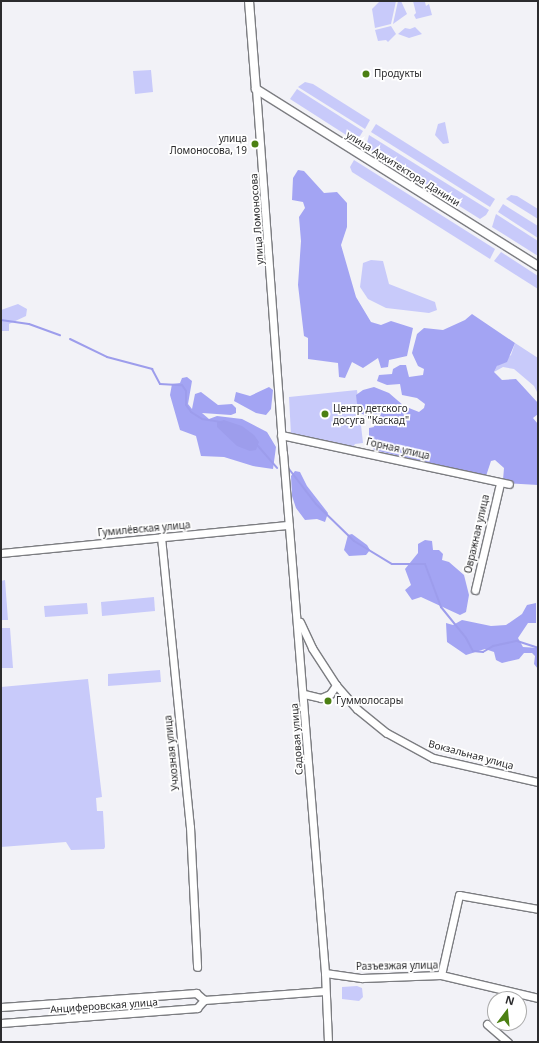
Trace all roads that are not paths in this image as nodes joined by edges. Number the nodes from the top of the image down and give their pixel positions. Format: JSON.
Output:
{"nodes":[{"id":1,"x":249,"y":1,"type":"edge"},
{"id":2,"x":256,"y":89,"type":"junction"},
{"id":3,"x":538,"y":266,"type":"edge"},
{"id":4,"x":282,"y":435,"type":"junction"},
{"id":5,"x":500,"y":483,"type":"junction"},
{"id":6,"x":509,"y":484,"type":"dead end"},
{"id":7,"x":288,"y":525,"type":"junction"},
{"id":8,"x":161,"y":538,"type":"junction"},
{"id":9,"x":1,"y":553,"type":"edge"},
{"id":10,"x":475,"y":590,"type":"dead end"},
{"id":11,"x":297,"y":614,"type":"junction"},
{"id":12,"x":336,"y":685,"type":"junction"},
{"id":13,"x":304,"y":694,"type":"junction"},
{"id":14,"x":538,"y":782,"type":"edge"},
{"id":15,"x":538,"y":909,"type":"edge"},
{"id":16,"x":197,"y":967,"type":"dead end"},
{"id":17,"x":325,"y":973,"type":"junction"},
{"id":18,"x":441,"y":975,"type":"junction"},
{"id":19,"x":325,"y":991,"type":"junction"},
{"id":20,"x":538,"y":998,"type":"edge"},
{"id":21,"x":204,"y":1000,"type":"junction"},
{"id":22,"x":77,"y":1002,"type":"junction"},
{"id":23,"x":1,"y":1007,"type":"edge"},
{"id":24,"x":79,"y":1017,"type":"junction"},
{"id":25,"x":1,"y":1023,"type":"edge"},
{"id":26,"x":495,"y":1031,"type":"edge"},
{"id":27,"x":328,"y":1042,"type":"edge"},
{"id":28,"x":508,"y":1042,"type":"edge"}],
"edges":[{"from":1,"to":2,"type":"street","name":"улица Ломоносова"},
{"from":2,"to":3,"type":"street","name":"улица Архитектора Данини"},
{"from":2,"to":4,"type":"street","name":"улица Ломоносова"},
{"from":4,"to":5,"type":"street","name":"Горная улица"},
{"from":4,"to":7,"type":"street","name":"Садовая улица"},
{"from":5,"to":6,"type":"street","name":"Горная улица"},
{"from":5,"to":10,"type":"street","name":"Овражная улица"},
{"from":7,"to":8,"type":"street","name":"Гумилёвская улица"},
{"from":7,"to":11,"type":"street","name":"Садовая улица"},
{"from":8,"to":9,"type":"street","name":"Гумилёвская улица"},
{"from":8,"to":16,"type":"street","name":"Учхозная улица"},
{"from":11,"to":12,"type":"street","name":"Вокзальная улица"},
{"from":11,"to":13,"type":"street","name":"Садовая улица"},
{"from":12,"to":13,"type":"street"},
{"from":12,"to":14,"type":"street","name":"Вокзальная улица"},
{"from":13,"to":17,"type":"street","name":"Садовая улица"},
{"from":15,"to":18,"type":"street"},
{"from":17,"to":18,"type":"street","name":"Разъезжая улица"},
{"from":17,"to":19,"type":"street","name":"Садовая улица"},
{"from":18,"to":20,"type":"street","name":"Разъезжая улица"},
{"from":19,"to":21,"type":"street","name":"Анциферовская улица"},
{"from":19,"to":27,"type":"street","name":"Садовая улица"},
{"from":21,"to":22,"type":"street","name":"Анциферовская улица"},
{"from":21,"to":24,"type":"street","name":"Анциферовская улица"},
{"from":22,"to":23,"type":"street","name":"Анциферовская улица"},
{"from":22,"to":24,"type":"street"},
{"from":24,"to":25,"type":"street","name":"Анциферовская улица"},
{"from":26,"to":28,"type":"street"}]}
